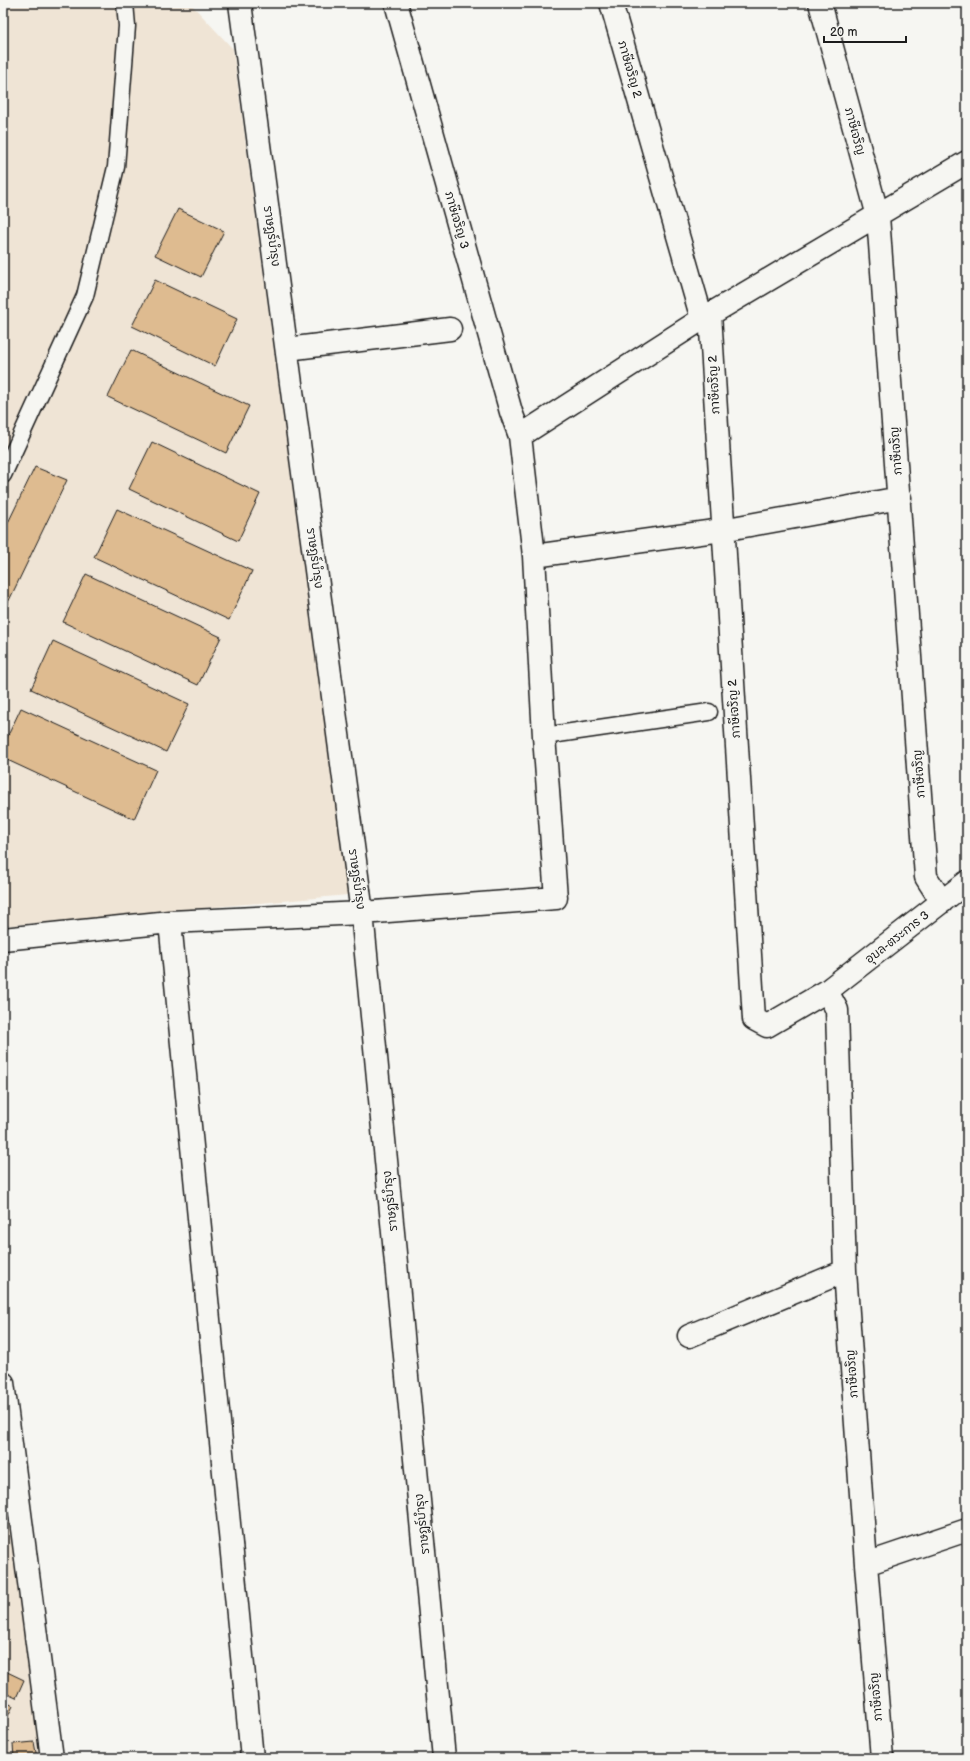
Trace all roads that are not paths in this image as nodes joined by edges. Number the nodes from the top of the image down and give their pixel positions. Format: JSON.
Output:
{"nodes":[{"id":1,"x":125,"y":3,"type":"edge"},
{"id":2,"x":240,"y":3,"type":"edge"},
{"id":3,"x":396,"y":3,"type":"edge"},
{"id":4,"x":611,"y":3,"type":"edge"},
{"id":5,"x":820,"y":3,"type":"edge"},
{"id":6,"x":967,"y":162,"type":"edge"},
{"id":7,"x":878,"y":216,"type":"junction"},
{"id":8,"x":706,"y":316,"type":"junction"},
{"id":9,"x":450,"y":329,"type":"dead end"},
{"id":10,"x":287,"y":349,"type":"junction"},
{"id":11,"x":520,"y":436,"type":"junction"},
{"id":12,"x":3,"y":475,"type":"edge"},
{"id":13,"x":900,"y":498,"type":"junction"},
{"id":14,"x":722,"y":530,"type":"junction"},
{"id":15,"x":534,"y":556,"type":"junction"},
{"id":16,"x":709,"y":712,"type":"dead end"},
{"id":17,"x":544,"y":736,"type":"junction"},
{"id":18,"x":967,"y":882,"type":"edge"},
{"id":19,"x":942,"y":902,"type":"junction"},
{"id":20,"x":362,"y":913,"type":"junction"},
{"id":21,"x":170,"y":922,"type":"junction"},
{"id":22,"x":3,"y":939,"type":"edge"},
{"id":23,"x":827,"y":991,"type":"junction"},
{"id":24,"x":845,"y":1271,"type":"junction"},
{"id":25,"x":689,"y":1336,"type":"dead end"},
{"id":26,"x":3,"y":1382,"type":"edge"},
{"id":27,"x":967,"y":1530,"type":"edge"},
{"id":28,"x":866,"y":1564,"type":"junction"},
{"id":29,"x":52,"y":1758,"type":"edge"},
{"id":30,"x":252,"y":1758,"type":"edge"},
{"id":31,"x":444,"y":1758,"type":"edge"},
{"id":32,"x":882,"y":1758,"type":"edge"}],
"edges":[{"from":1,"to":12,"type":"lane"},
{"from":2,"to":10,"type":"street","name":"ราษฎร์บำรุง"},
{"from":3,"to":11,"type":"street","name":"ภาษีเจริญ 3"},
{"from":4,"to":8,"type":"street","name":"ภาษีเจริญ 2"},
{"from":5,"to":7,"type":"street","name":"ภาษีเจริญ"},
{"from":6,"to":7,"type":"street"},
{"from":7,"to":8,"type":"street"},
{"from":7,"to":13,"type":"street","name":"ภาษีเจริญ"},
{"from":8,"to":11,"type":"street"},
{"from":8,"to":14,"type":"street","name":"ภาษีเจริญ 2"},
{"from":9,"to":10,"type":"street"},
{"from":10,"to":20,"type":"street","name":"ราษฎร์บำรุง"},
{"from":11,"to":15,"type":"street","name":"ภาษีเจริญ 3"},
{"from":13,"to":14,"type":"street"},
{"from":13,"to":19,"type":"street","name":"ภาษีเจริญ"},
{"from":14,"to":15,"type":"street"},
{"from":14,"to":23,"type":"street","name":"ภาษีเจริญ 2"},
{"from":15,"to":17,"type":"street","name":"ภาษีเจริญ 3"},
{"from":16,"to":17,"type":"lane"},
{"from":17,"to":20,"type":"street","name":"ภาษีเจริญ 3"},
{"from":18,"to":19,"type":"street","name":"อุบล-ตระการ 3"},
{"from":19,"to":23,"type":"street","name":"อุบล-ตระการ 3"},
{"from":20,"to":21,"type":"street"},
{"from":20,"to":31,"type":"street","name":"ราษฎร์บำรุง"},
{"from":21,"to":22,"type":"street"},
{"from":21,"to":30,"type":"street"},
{"from":23,"to":24,"type":"street","name":"ภาษีเจริญ"},
{"from":24,"to":25,"type":"street"},
{"from":24,"to":28,"type":"street","name":"ภาษีเจริญ"},
{"from":26,"to":29,"type":"street"},
{"from":27,"to":28,"type":"street"},
{"from":28,"to":32,"type":"street","name":"ภาษีเจริญ"}]}
